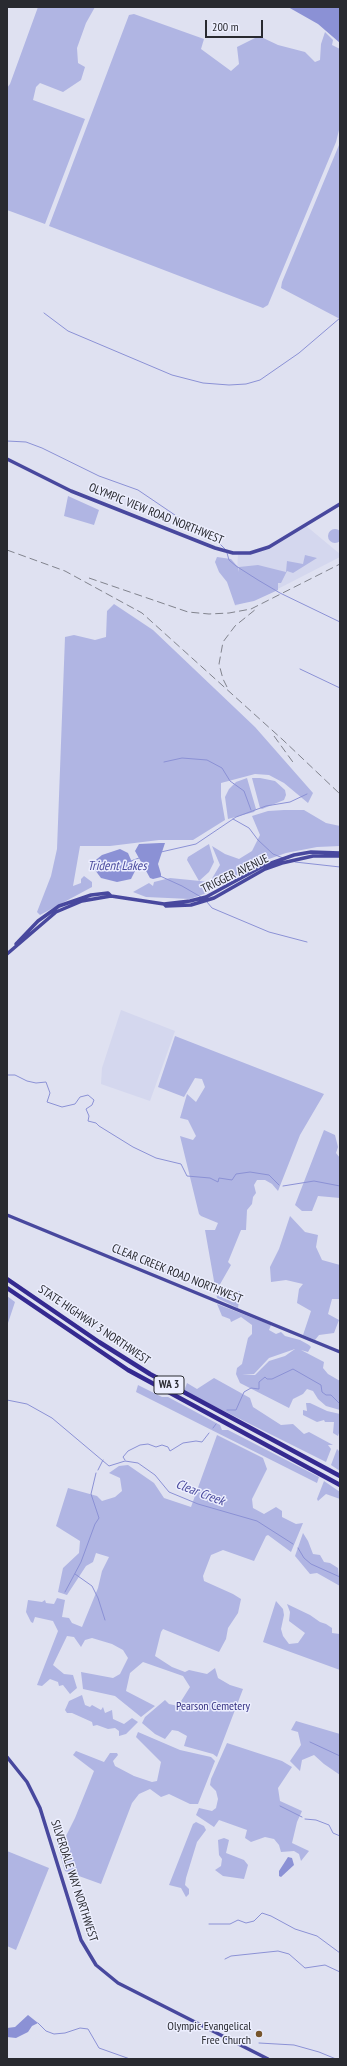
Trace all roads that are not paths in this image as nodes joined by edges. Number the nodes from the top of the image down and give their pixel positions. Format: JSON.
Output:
{"nodes":[{"id":1,"x":7,"y":459,"type":"edge"},
{"id":2,"x":340,"y":504,"type":"edge"},
{"id":3,"x":340,"y":853,"type":"edge"},
{"id":4,"x":340,"y":856,"type":"edge"},
{"id":5,"x":111,"y":896,"type":"junction"},
{"id":6,"x":164,"y":904,"type":"junction"},
{"id":7,"x":40,"y":919,"type":"junction"},
{"id":8,"x":43,"y":922,"type":"junction"},
{"id":9,"x":11,"y":950,"type":"junction"},
{"id":10,"x":7,"y":954,"type":"edge"},
{"id":11,"x":7,"y":1215,"type":"edge"},
{"id":12,"x":7,"y":1279,"type":"edge"},
{"id":13,"x":7,"y":1289,"type":"edge"},
{"id":14,"x":340,"y":1352,"type":"edge"},
{"id":15,"x":340,"y":1476,"type":"edge"},
{"id":16,"x":340,"y":1486,"type":"edge"},
{"id":17,"x":7,"y":1758,"type":"edge"},
{"id":18,"x":268,"y":2059,"type":"edge"}],
"edges":[{"from":1,"to":2,"type":"main road","name":"OLYMPIC VIEW ROAD NORTHWEST"},
{"from":3,"to":6,"type":"main road","name":"TRIGGER AVENUE"},
{"from":4,"to":6,"type":"main road","name":"TRIGGER AVENUE"},
{"from":5,"to":6,"type":"main road","name":"TRIGGER AVENUE"},
{"from":5,"to":7,"type":"main road","name":"TRIGGER AVENUE"},
{"from":5,"to":8,"type":"main road","name":"TRIGGER AVENUE"},
{"from":7,"to":8,"type":"main road"},
{"from":7,"to":9,"type":"main road","name":"TRIGGER AVENUE"},
{"from":8,"to":9,"type":"main road","name":"TRIGGER AVENUE"},
{"from":9,"to":10,"type":"main road","name":"TRIGGER AVENUE"},
{"from":11,"to":14,"type":"main road","name":"CLEAR CREEK ROAD NORTHWEST"},
{"from":12,"to":15,"type":"highway","name":"STATE HIGHWAY 3 NORTHWEST","number":"WA 3"},
{"from":13,"to":16,"type":"highway","name":"STATE HIGHWAY 3 NORTHWEST","number":"WA 3"},
{"from":17,"to":18,"type":"main road","name":"SILVERDALE WAY NORTHWEST"}]}
